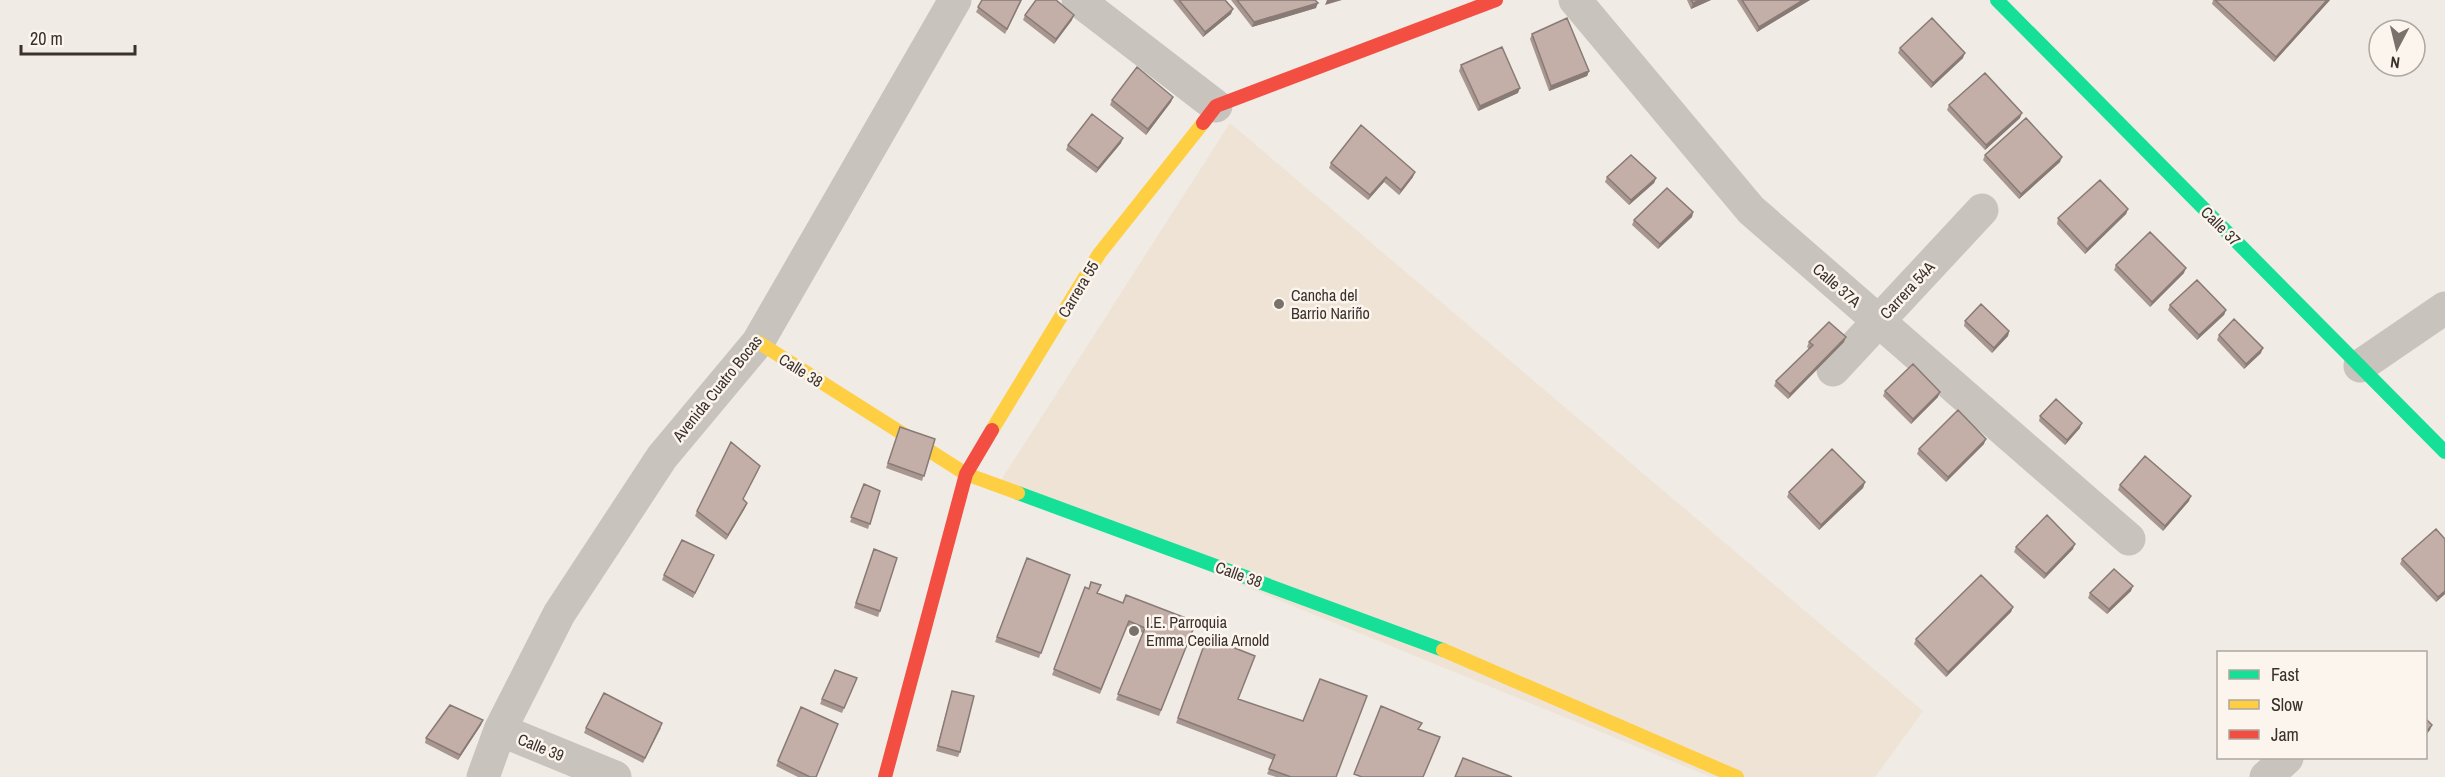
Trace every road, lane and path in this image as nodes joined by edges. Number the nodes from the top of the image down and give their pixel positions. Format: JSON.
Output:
{"nodes":[{"id":1,"x":955,"y":0,"type":"edge"},
{"id":2,"x":1078,"y":0,"type":"edge"},
{"id":3,"x":1496,"y":0,"type":"edge"},
{"id":4,"x":1575,"y":0,"type":"edge"},
{"id":5,"x":1997,"y":0,"type":"edge"},
{"id":6,"x":1216,"y":106,"type":"junction"},
{"id":7,"x":1982,"y":210,"type":"dead end"},
{"id":8,"x":2445,"y":308,"type":"edge"},
{"id":9,"x":1878,"y":321,"type":"junction"},
{"id":10,"x":758,"y":342,"type":"junction"},
{"id":11,"x":2360,"y":366,"type":"junction"},
{"id":12,"x":1833,"y":370,"type":"dead end"},
{"id":13,"x":2445,"y":452,"type":"edge"},
{"id":14,"x":966,"y":474,"type":"junction"},
{"id":15,"x":2129,"y":539,"type":"dead end"},
{"id":16,"x":500,"y":730,"type":"junction"},
{"id":17,"x":483,"y":777,"type":"edge"},
{"id":18,"x":615,"y":777,"type":"edge"},
{"id":19,"x":885,"y":777,"type":"edge"},
{"id":20,"x":1737,"y":777,"type":"edge"}],
"edges":[{"from":1,"to":10,"type":"street","name":"Avenida Cuatro Bocas"},
{"from":2,"to":6,"type":"street"},
{"from":3,"to":6,"type":"street"},
{"from":4,"to":9,"type":"street","name":"Calle 37A"},
{"from":5,"to":11,"type":"street","name":"Calle 37"},
{"from":6,"to":14,"type":"street","name":"Carrera 55"},
{"from":7,"to":9,"type":"street","name":"Carrera 54A"},
{"from":8,"to":11,"type":"street"},
{"from":9,"to":12,"type":"street","name":"Carrera 54A"},
{"from":9,"to":15,"type":"street","name":"Calle 37A"},
{"from":10,"to":14,"type":"street","name":"Calle 38"},
{"from":10,"to":16,"type":"street","name":"Avenida Cuatro Bocas"},
{"from":11,"to":13,"type":"street","name":"Calle 37"},
{"from":14,"to":19,"type":"street","name":"Carrera 55"},
{"from":14,"to":20,"type":"street","name":"Calle 38"},
{"from":16,"to":17,"type":"street","name":"Avenida Cuatro Bocas"},
{"from":16,"to":18,"type":"street","name":"Calle 39"}]}
